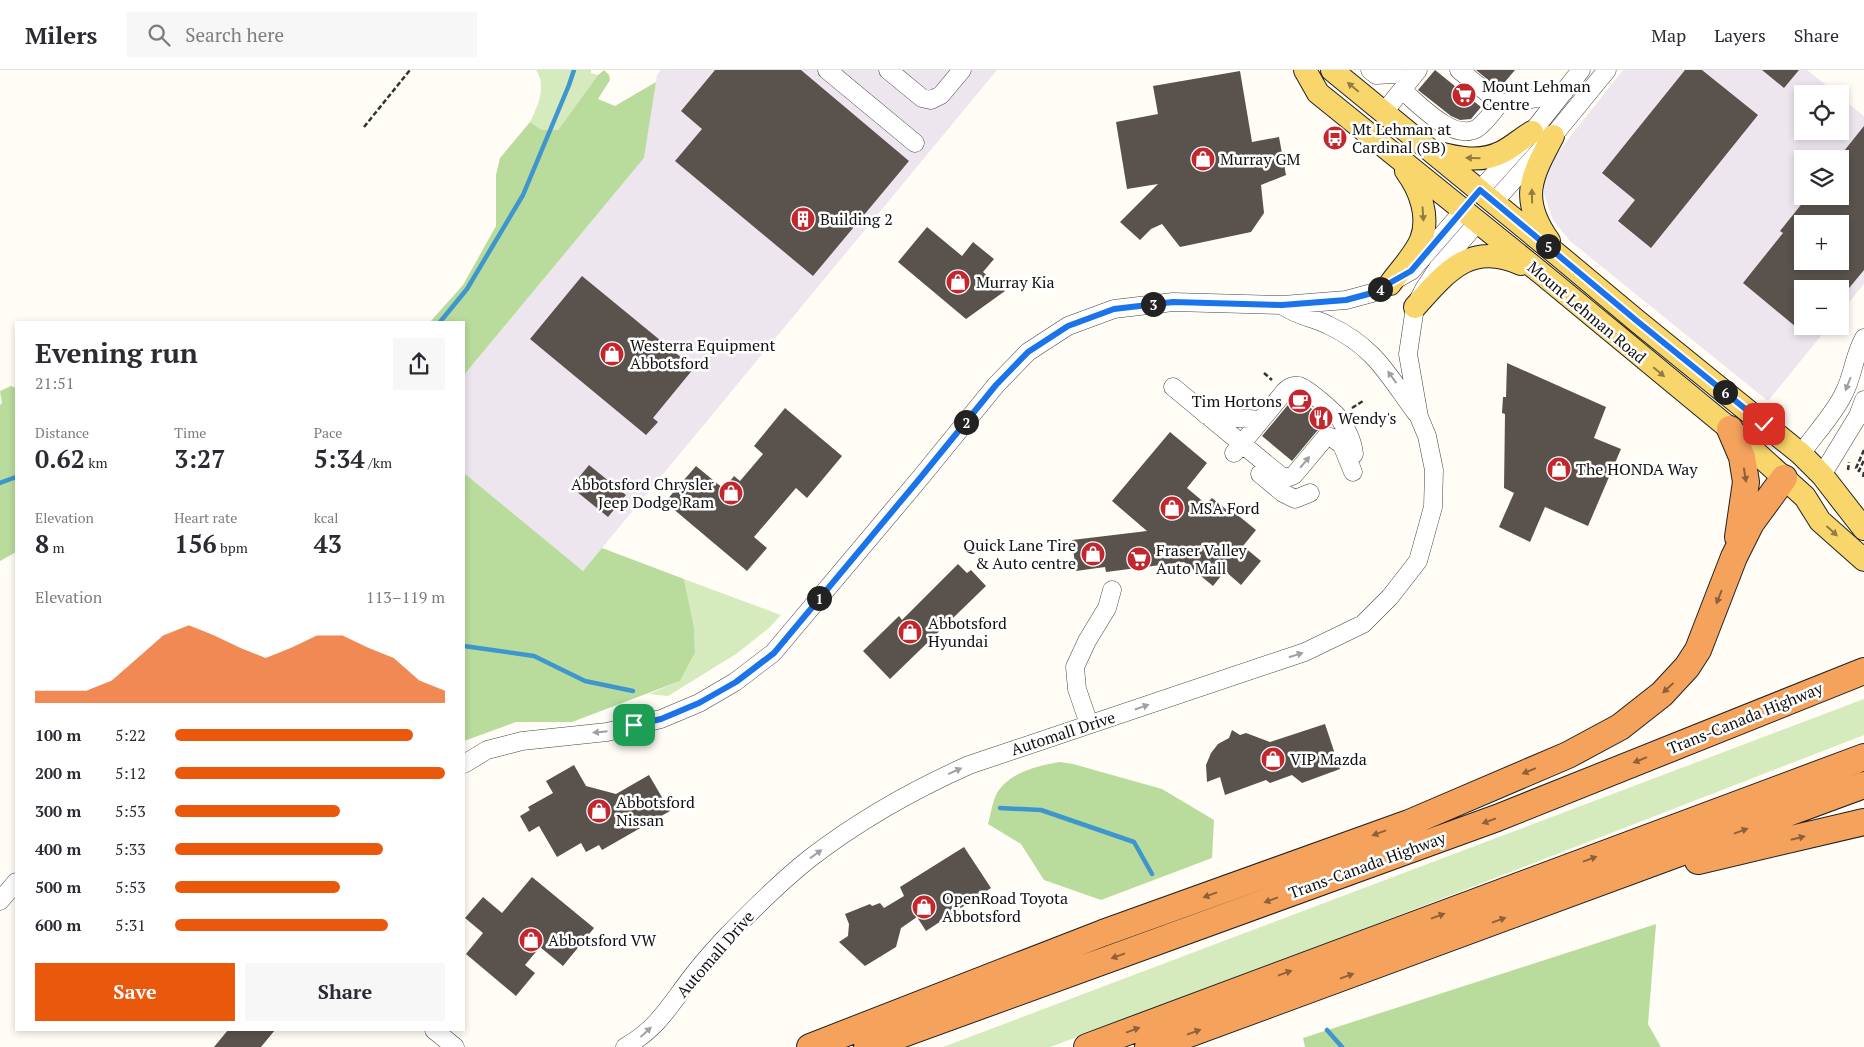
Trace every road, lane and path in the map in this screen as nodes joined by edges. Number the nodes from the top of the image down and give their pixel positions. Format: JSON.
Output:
{"nodes":[{"id":1,"x":410,"y":70,"type":"edge"},
{"id":2,"x":827,"y":70,"type":"edge"},
{"id":3,"x":888,"y":70,"type":"edge"},
{"id":4,"x":962,"y":70,"type":"edge"},
{"id":5,"x":1304,"y":70,"type":"edge"},
{"id":6,"x":1332,"y":70,"type":"edge"},
{"id":7,"x":1370,"y":70,"type":"edge"},
{"id":8,"x":1397,"y":70,"type":"edge"},
{"id":9,"x":1418,"y":70,"type":"edge"},
{"id":10,"x":1459,"y":70,"type":"edge"},
{"id":11,"x":1581,"y":70,"type":"edge"},
{"id":12,"x":1607,"y":70,"type":"edge"},
{"id":13,"x":1402,"y":90,"type":"junction"},
{"id":14,"x":1564,"y":92,"type":"junction"},
{"id":15,"x":1500,"y":103,"type":"junction"},
{"id":16,"x":1384,"y":112,"type":"junction"},
{"id":17,"x":364,"y":126,"type":"dead end"},
{"id":18,"x":1542,"y":134,"type":"junction"},
{"id":19,"x":915,"y":143,"type":"dead end"},
{"id":20,"x":1432,"y":151,"type":"junction"},
{"id":21,"x":1395,"y":156,"type":"junction"},
{"id":22,"x":1487,"y":196,"type":"junction"},
{"id":23,"x":1470,"y":216,"type":"junction"},
{"id":24,"x":1558,"y":254,"type":"junction"},
{"id":25,"x":1541,"y":273,"type":"junction"},
{"id":26,"x":1390,"y":284,"type":"junction"},
{"id":27,"x":1282,"y":305,"type":"junction"},
{"id":28,"x":1415,"y":306,"type":"junction"},
{"id":29,"x":1864,"y":338,"type":"edge"},
{"id":30,"x":1864,"y":400,"type":"edge"},
{"id":31,"x":1206,"y":415,"type":"junction"},
{"id":32,"x":1419,"y":417,"type":"junction"},
{"id":33,"x":1260,"y":420,"type":"junction"},
{"id":34,"x":1730,"y":429,"type":"junction"},
{"id":35,"x":1241,"y":444,"type":"junction"},
{"id":36,"x":1864,"y":450,"type":"edge"},
{"id":37,"x":1801,"y":454,"type":"junction"},
{"id":38,"x":1864,"y":460,"type":"edge"},
{"id":39,"x":1864,"y":472,"type":"edge"},
{"id":40,"x":1822,"y":475,"type":"junction"},
{"id":41,"x":1784,"y":478,"type":"junction"},
{"id":42,"x":1864,"y":478,"type":"edge"},
{"id":43,"x":1310,"y":493,"type":"dead end"},
{"id":44,"x":1806,"y":497,"type":"junction"},
{"id":45,"x":1864,"y":529,"type":"edge"},
{"id":46,"x":1734,"y":557,"type":"junction"},
{"id":47,"x":1864,"y":560,"type":"edge"},
{"id":48,"x":1112,"y":590,"type":"dead end"},
{"id":49,"x":1864,"y":671,"type":"edge"},
{"id":50,"x":1089,"y":724,"type":"junction"},
{"id":51,"x":1864,"y":757,"type":"edge"},
{"id":52,"x":465,"y":763,"type":"edge"},
{"id":53,"x":1864,"y":785,"type":"edge"},
{"id":54,"x":1864,"y":822,"type":"edge"},
{"id":55,"x":15,"y":883,"type":"edge"},
{"id":56,"x":1597,"y":884,"type":"junction"},
{"id":57,"x":0,"y":901,"type":"edge"},
{"id":58,"x":435,"y":1031,"type":"edge"},
{"id":59,"x":455,"y":1047,"type":"edge"},
{"id":60,"x":624,"y":1047,"type":"edge"},
{"id":61,"x":810,"y":1047,"type":"edge"},
{"id":62,"x":867,"y":1047,"type":"edge"},
{"id":63,"x":1087,"y":1047,"type":"edge"},
{"id":64,"x":1148,"y":1047,"type":"edge"}],
"edges":[{"from":1,"to":17,"type":"path"},
{"from":2,"to":19,"type":"street"},
{"from":3,"to":4,"type":"street"},
{"from":5,"to":21,"type":"main road","name":"Mount Lehman Road"},
{"from":16,"to":6,"type":"main road","name":"Mount Lehman Road","one_way":true},
{"from":7,"to":8,"type":"street"},
{"from":9,"to":13,"type":"street"},
{"from":10,"to":15,"type":"street"},
{"from":11,"to":14,"type":"street"},
{"from":12,"to":18,"type":"street"},
{"from":13,"to":15,"type":"street"},
{"from":13,"to":16,"type":"street"},
{"from":14,"to":15,"type":"street"},
{"from":14,"to":18,"type":"street"},
{"from":16,"to":20,"type":"main road","name":"Mount Lehman Road"},
{"from":18,"to":20,"type":"main road","one_way":true},
{"from":18,"to":22,"type":"street"},
{"from":24,"to":18,"type":"main road","one_way":true},
{"from":20,"to":22,"type":"main road","name":"Mount Lehman Road"},
{"from":21,"to":23,"type":"main road","name":"Mount Lehman Road"},
{"from":21,"to":26,"type":"main road","one_way":true},
{"from":22,"to":23,"type":"main road"},
{"from":22,"to":24,"type":"main road","name":"Mount Lehman Road"},
{"from":23,"to":25,"type":"main road","name":"Mount Lehman Road"},
{"from":23,"to":26,"type":"street","name":"Automall Drive"},
{"from":23,"to":28,"type":"street","name":"Automall Drive"},
{"from":24,"to":37,"type":"main road","name":"Mount Lehman Road"},
{"from":25,"to":28,"type":"main road"},
{"from":25,"to":34,"type":"main road","name":"Mount Lehman Road","one_way":true},
{"from":26,"to":27,"type":"street","name":"Automall Drive"},
{"from":32,"to":27,"type":"street","name":"Automall Drive","one_way":true},
{"from":27,"to":52,"type":"street","name":"Automall Drive","one_way":true},
{"from":28,"to":32,"type":"street","name":"Automall Drive"},
{"from":29,"to":37,"type":"street","one_way":true},
{"from":30,"to":40,"type":"street"},
{"from":31,"to":33,"type":"street"},
{"from":31,"to":35,"type":"street"},
{"from":31,"to":35,"type":"street"},
{"from":50,"to":32,"type":"street","name":"Automall Drive","one_way":true},
{"from":33,"to":35,"type":"street"},
{"from":35,"to":33,"type":"street","one_way":true},
{"from":34,"to":41,"type":"main road","name":"Mount Lehman Road"},
{"from":34,"to":46,"type":"highway","one_way":true},
{"from":35,"to":43,"type":"street"},
{"from":36,"to":38,"type":"path"},
{"from":37,"to":40,"type":"main road","name":"Mount Lehman Road"},
{"from":37,"to":41,"type":"main road"},
{"from":39,"to":42,"type":"path"},
{"from":40,"to":44,"type":"main road"},
{"from":40,"to":45,"type":"main road","name":"Mount Lehman Road"},
{"from":41,"to":44,"type":"main road","name":"Mount Lehman Road"},
{"from":41,"to":46,"type":"highway"},
{"from":44,"to":47,"type":"main road","name":"Mount Lehman Road","one_way":true},
{"from":46,"to":61,"type":"highway","one_way":true},
{"from":48,"to":50,"type":"street"},
{"from":49,"to":62,"type":"highway","name":"Trans-Canada Highway","one_way":true},
{"from":60,"to":50,"type":"street","name":"Automall Drive","one_way":true},
{"from":63,"to":51,"type":"highway","one_way":true},
{"from":56,"to":53,"type":"highway","one_way":true},
{"from":56,"to":54,"type":"highway","one_way":true},
{"from":55,"to":57,"type":"street"},
{"from":64,"to":56,"type":"highway","one_way":true},
{"from":58,"to":59,"type":"street"}]}
